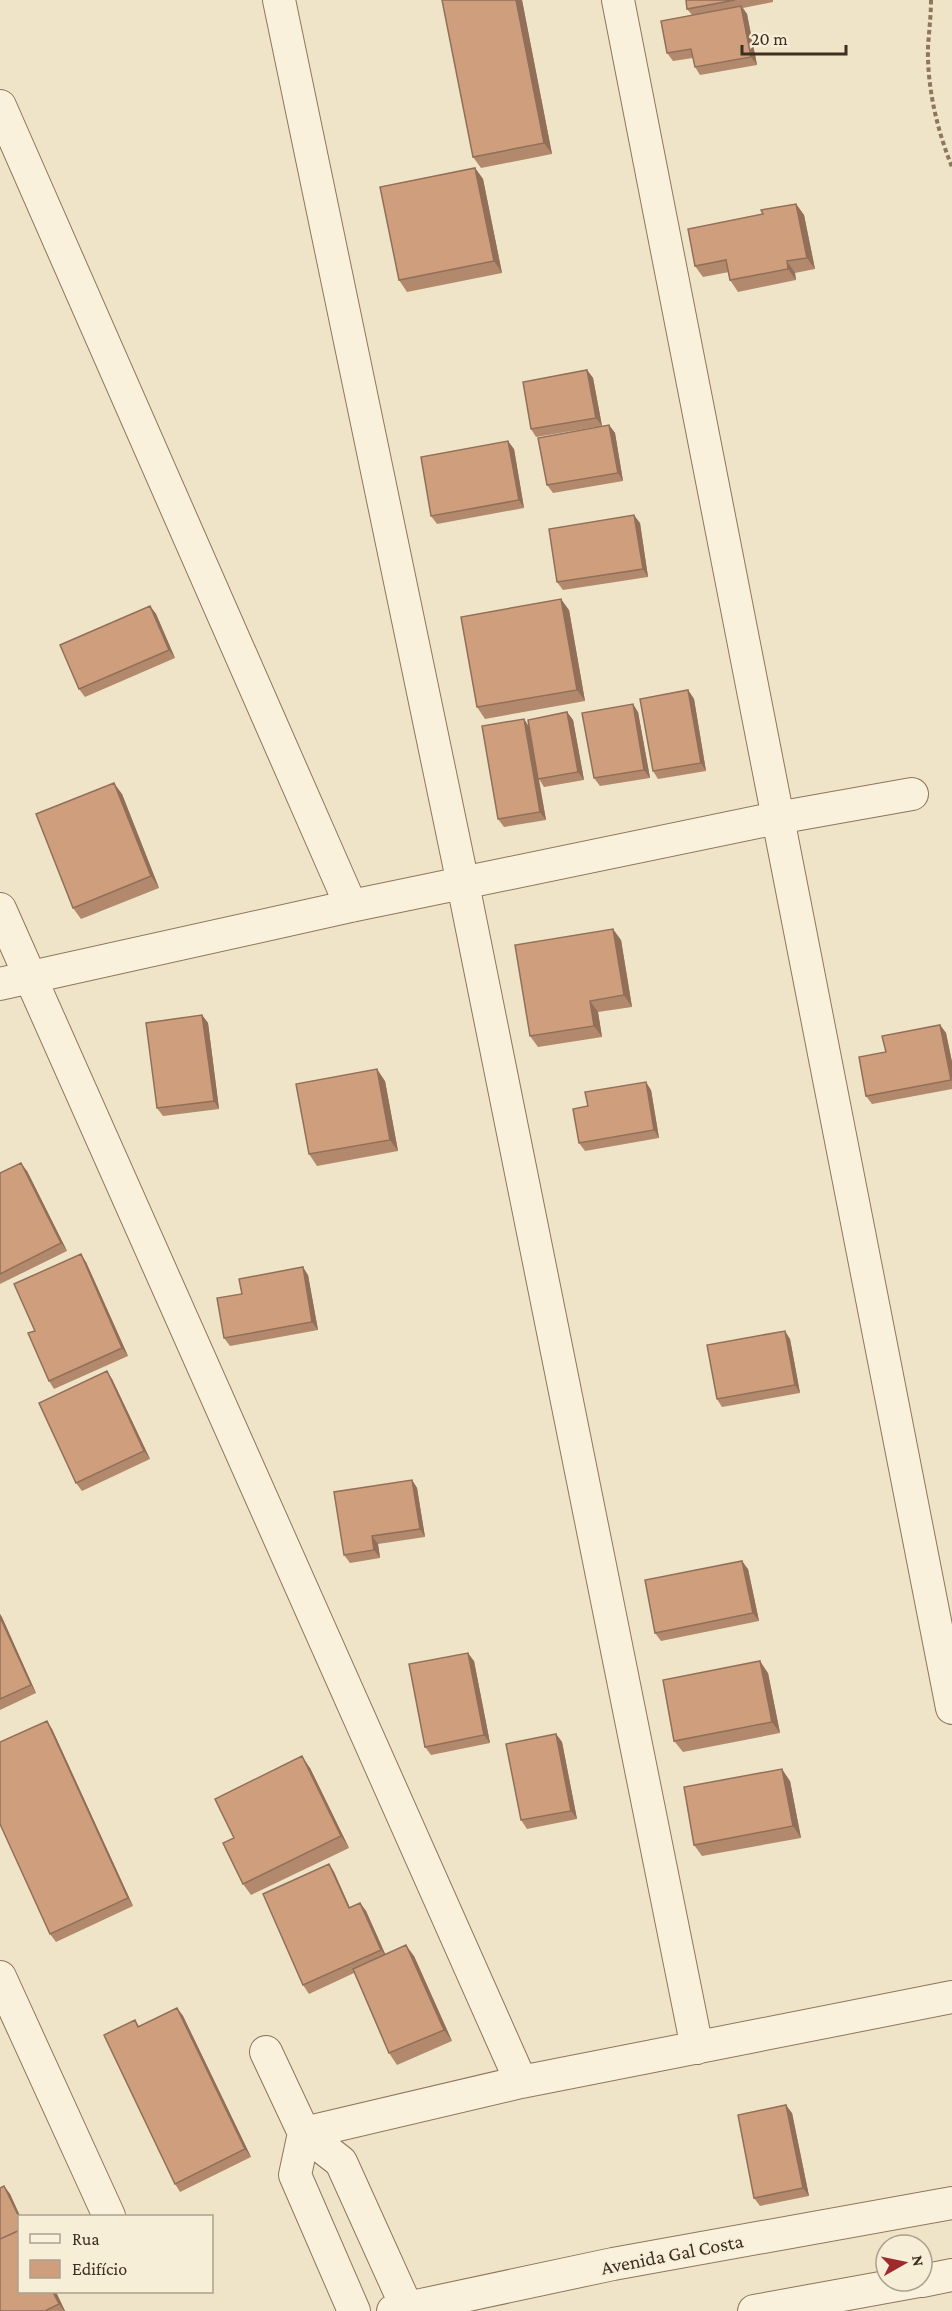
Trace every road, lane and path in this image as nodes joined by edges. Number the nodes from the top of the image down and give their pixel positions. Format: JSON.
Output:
{"nodes":[{"id":1,"x":279,"y":0,"type":"edge"},
{"id":2,"x":618,"y":0,"type":"edge"},
{"id":3,"x":931,"y":0,"type":"edge"},
{"id":4,"x":0,"y":106,"type":"edge"},
{"id":5,"x":952,"y":167,"type":"edge"},
{"id":6,"x":912,"y":794,"type":"dead end"},
{"id":7,"x":777,"y":818,"type":"junction"},
{"id":8,"x":463,"y":884,"type":"junction"},
{"id":9,"x":351,"y":906,"type":"junction"},
{"id":10,"x":0,"y":909,"type":"edge"},
{"id":11,"x":30,"y":978,"type":"junction"},
{"id":12,"x":0,"y":984,"type":"edge"},
{"id":13,"x":952,"y":1708,"type":"edge"},
{"id":14,"x":0,"y":1977,"type":"edge"},
{"id":15,"x":952,"y":1996,"type":"edge"},
{"id":16,"x":697,"y":2048,"type":"junction"},
{"id":17,"x":266,"y":2052,"type":"dead end"},
{"id":18,"x":521,"y":2082,"type":"junction"},
{"id":19,"x":304,"y":2133,"type":"junction"},
{"id":20,"x":952,"y":2203,"type":"edge"},
{"id":21,"x":108,"y":2215,"type":"edge"},
{"id":22,"x":952,"y":2275,"type":"edge"},
{"id":23,"x":934,"y":2278,"type":"edge"},
{"id":24,"x":874,"y":2289,"type":"edge"},
{"id":25,"x":400,"y":2310,"type":"edge"},
{"id":26,"x":354,"y":2311,"type":"edge"},
{"id":27,"x":754,"y":2311,"type":"edge"}],
"edges":[{"from":1,"to":8,"type":"street"},
{"from":2,"to":7,"type":"street"},
{"from":3,"to":5,"type":"path"},
{"from":4,"to":9,"type":"street"},
{"from":6,"to":7,"type":"street"},
{"from":7,"to":8,"type":"street"},
{"from":7,"to":13,"type":"street"},
{"from":8,"to":9,"type":"street"},
{"from":8,"to":16,"type":"street"},
{"from":9,"to":11,"type":"street"},
{"from":10,"to":11,"type":"street"},
{"from":11,"to":12,"type":"street"},
{"from":11,"to":18,"type":"street"},
{"from":14,"to":21,"type":"street"},
{"from":15,"to":16,"type":"street"},
{"from":16,"to":18,"type":"street"},
{"from":17,"to":19,"type":"street"},
{"from":18,"to":19,"type":"street"},
{"from":19,"to":25,"type":"street"},
{"from":19,"to":26,"type":"street"},
{"from":20,"to":25,"type":"street","name":"Avenida Gal Costa"},
{"from":22,"to":23,"type":"street"},
{"from":24,"to":27,"type":"street"}]}
